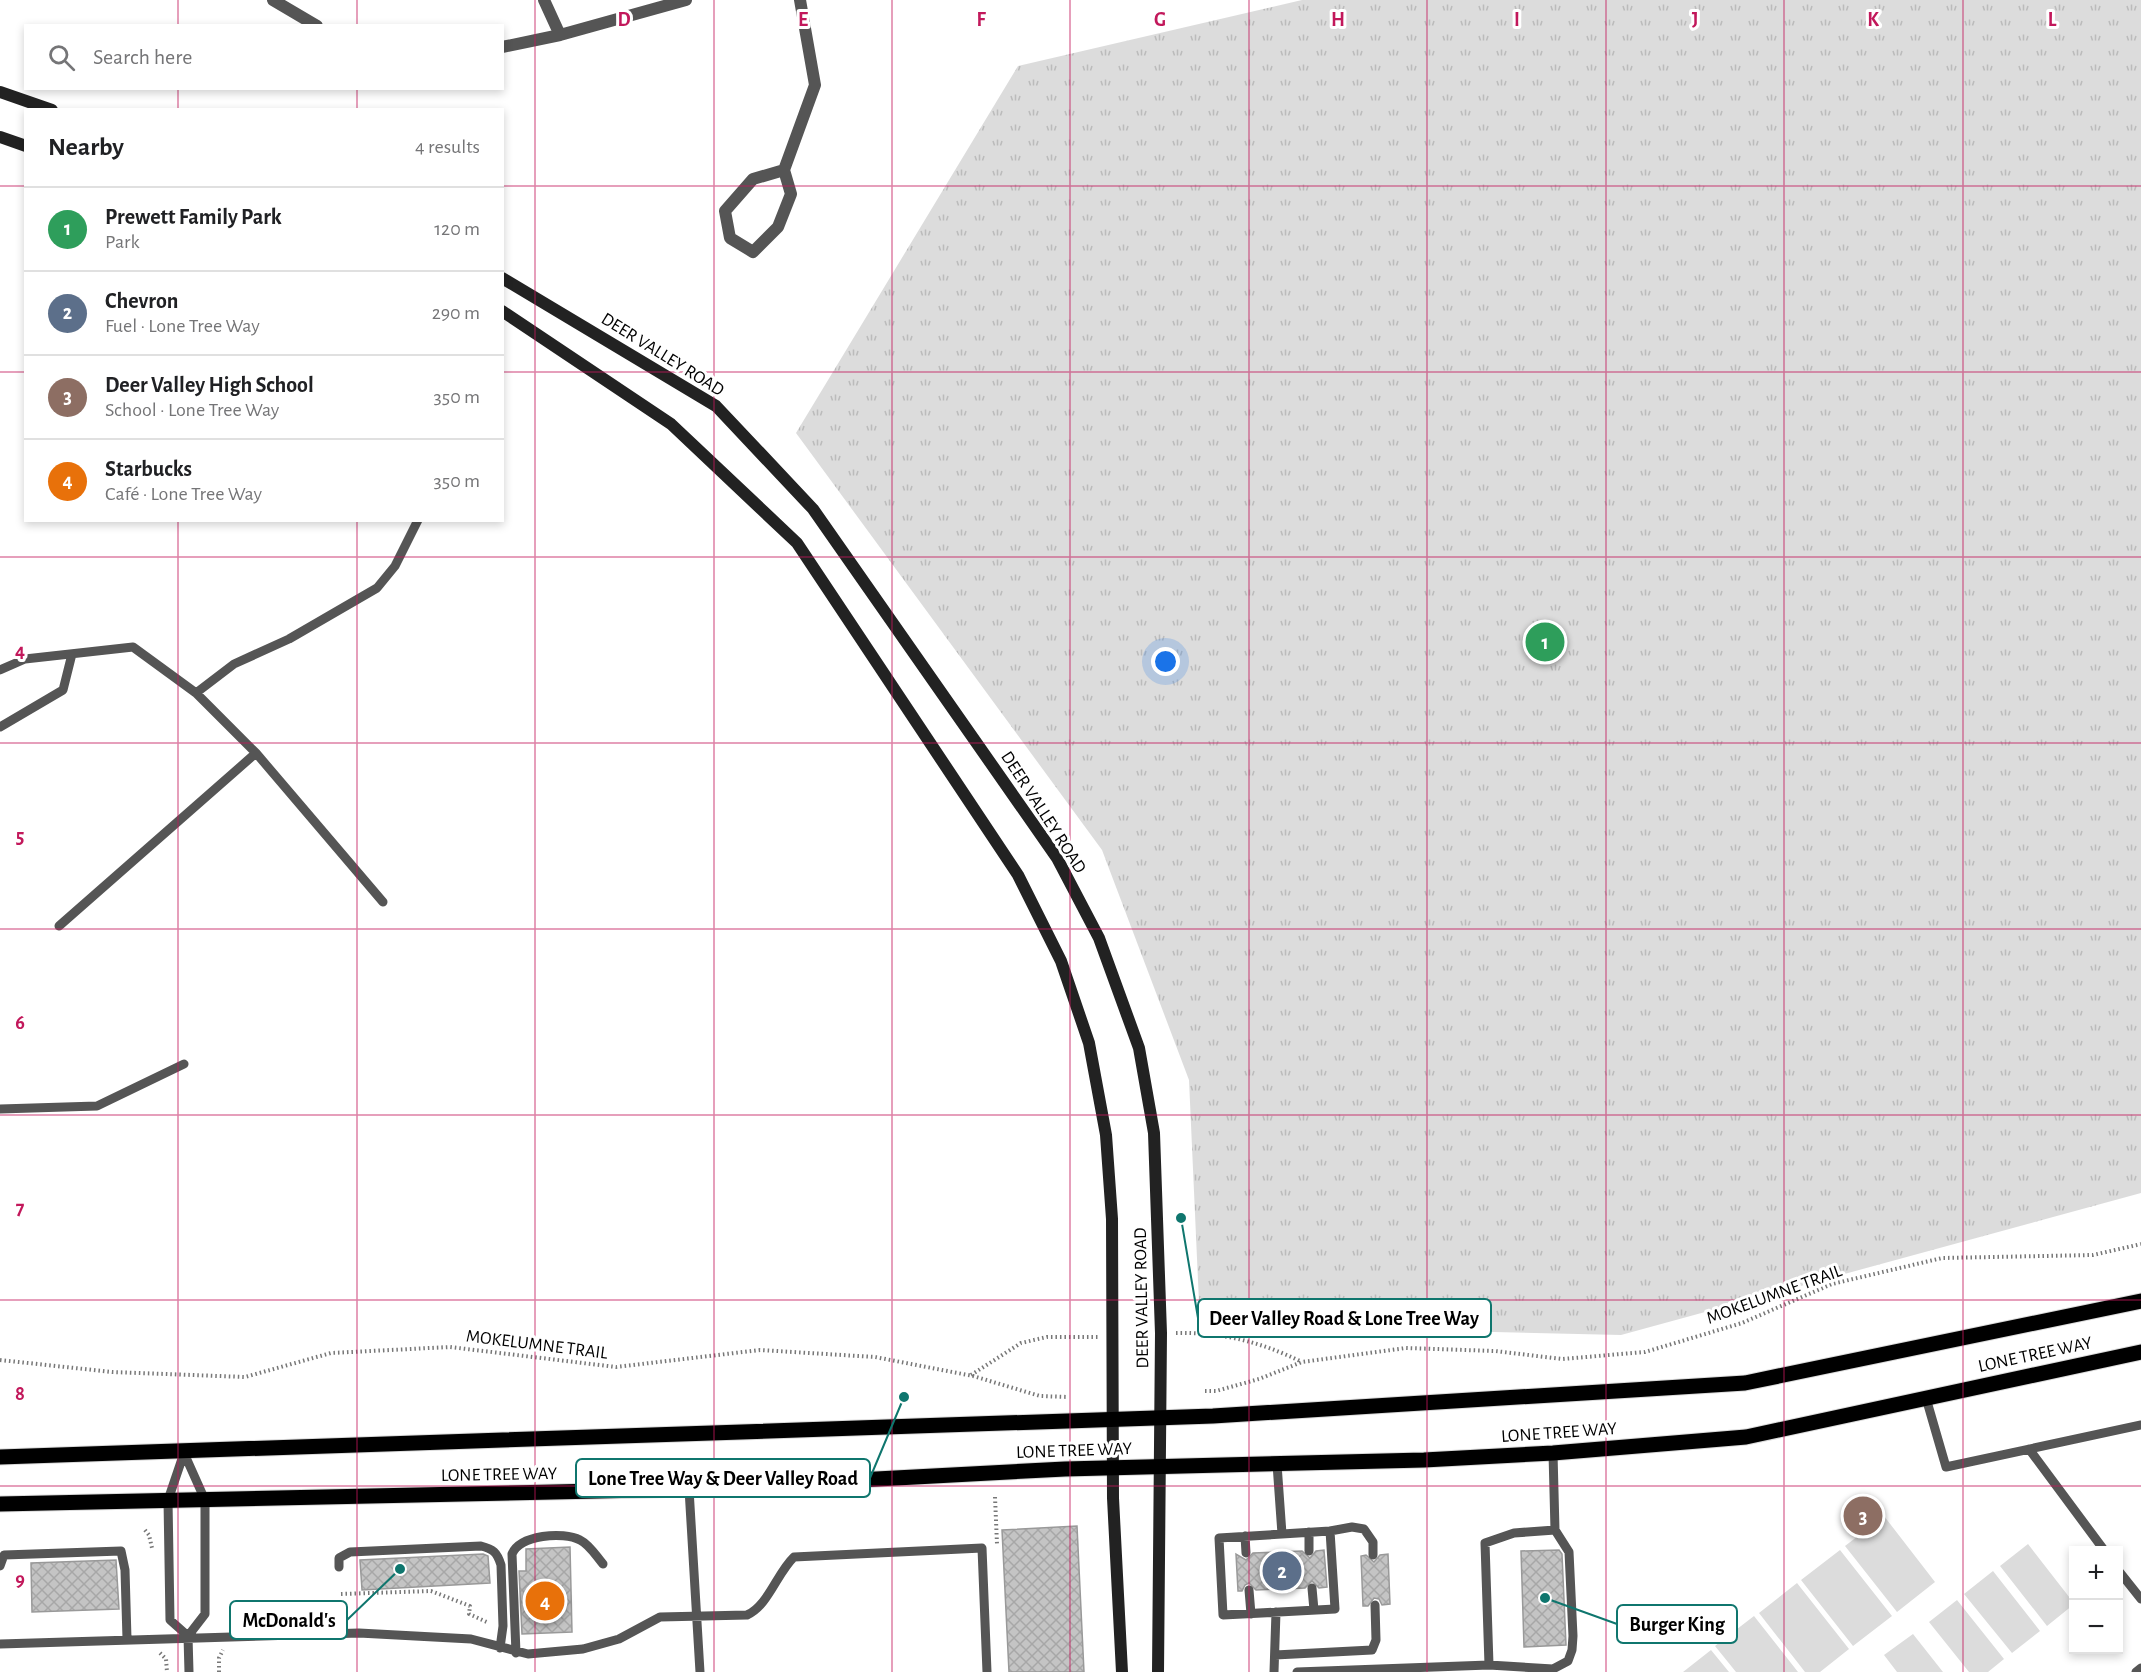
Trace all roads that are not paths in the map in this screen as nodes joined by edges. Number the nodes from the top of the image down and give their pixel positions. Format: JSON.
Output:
{"nodes":[{"id":1,"x":273,"y":0,"type":"edge"},
{"id":2,"x":544,"y":0,"type":"edge"},
{"id":3,"x":686,"y":0,"type":"edge"},
{"id":4,"x":800,"y":0,"type":"edge"},
{"id":5,"x":314,"y":24,"type":"edge"},
{"id":6,"x":560,"y":35,"type":"junction"},
{"id":7,"x":504,"y":47,"type":"edge"},
{"id":8,"x":0,"y":92,"type":"edge"},
{"id":9,"x":46,"y":108,"type":"edge"},
{"id":10,"x":0,"y":137,"type":"edge"},
{"id":11,"x":24,"y":145,"type":"edge"},
{"id":12,"x":784,"y":170,"type":"junction"},
{"id":13,"x":504,"y":279,"type":"edge"},
{"id":14,"x":504,"y":312,"type":"edge"},
{"id":15,"x":417,"y":522,"type":"edge"},
{"id":16,"x":72,"y":654,"type":"junction"},
{"id":17,"x":0,"y":670,"type":"edge"},
{"id":18,"x":196,"y":693,"type":"junction"},
{"id":19,"x":0,"y":727,"type":"edge"},
{"id":20,"x":256,"y":753,"type":"junction"},
{"id":21,"x":383,"y":902,"type":"dead end"},
{"id":22,"x":59,"y":926,"type":"dead end"},
{"id":23,"x":184,"y":1064,"type":"dead end"},
{"id":24,"x":0,"y":1109,"type":"edge"},
{"id":25,"x":2141,"y":1301,"type":"edge"},
{"id":26,"x":2141,"y":1352,"type":"edge"},
{"id":27,"x":1926,"y":1398,"type":"junction"},
{"id":28,"x":1159,"y":1418,"type":"junction"},
{"id":29,"x":1113,"y":1419,"type":"junction"},
{"id":30,"x":2141,"y":1425,"type":"edge"},
{"id":31,"x":2029,"y":1449,"type":"junction"},
{"id":32,"x":1552,"y":1452,"type":"junction"},
{"id":33,"x":184,"y":1453,"type":"junction"},
{"id":34,"x":0,"y":1457,"type":"edge"},
{"id":35,"x":1277,"y":1464,"type":"junction"},
{"id":36,"x":1158,"y":1467,"type":"junction"},
{"id":37,"x":1113,"y":1468,"type":"junction"},
{"id":38,"x":689,"y":1489,"type":"junction"},
{"id":39,"x":168,"y":1500,"type":"junction"},
{"id":40,"x":205,"y":1500,"type":"junction"},
{"id":41,"x":0,"y":1504,"type":"edge"},
{"id":42,"x":1555,"y":1530,"type":"junction"},
{"id":43,"x":1330,"y":1531,"type":"junction"},
{"id":44,"x":1309,"y":1532,"type":"junction"},
{"id":45,"x":1282,"y":1534,"type":"junction"},
{"id":46,"x":1245,"y":1536,"type":"junction"},
{"id":47,"x":2100,"y":1546,"type":"edge"},
{"id":48,"x":1309,"y":1551,"type":"dead end"},
{"id":49,"x":1246,"y":1553,"type":"dead end"},
{"id":50,"x":1373,"y":1555,"type":"dead end"},
{"id":51,"x":603,"y":1564,"type":"dead end"},
{"id":52,"x":0,"y":1566,"type":"edge"},
{"id":53,"x":339,"y":1567,"type":"dead end"},
{"id":54,"x":2123,"y":1576,"type":"edge"},
{"id":55,"x":1312,"y":1588,"type":"dead end"},
{"id":56,"x":1249,"y":1590,"type":"dead end"},
{"id":57,"x":2141,"y":1599,"type":"edge"},
{"id":58,"x":1375,"y":1605,"type":"dead end"},
{"id":59,"x":1314,"y":1610,"type":"junction"},
{"id":60,"x":1276,"y":1612,"type":"junction"},
{"id":61,"x":1251,"y":1614,"type":"junction"},
{"id":62,"x":698,"y":1616,"type":"junction"},
{"id":63,"x":188,"y":1636,"type":"junction"},
{"id":64,"x":127,"y":1639,"type":"junction"},
{"id":65,"x":0,"y":1644,"type":"edge"},
{"id":66,"x":500,"y":1648,"type":"junction"},
{"id":67,"x":516,"y":1653,"type":"junction"},
{"id":68,"x":1275,"y":1655,"type":"junction"},
{"id":69,"x":1489,"y":1665,"type":"junction"},
{"id":70,"x":2141,"y":1668,"type":"edge"},
{"id":71,"x":189,"y":1672,"type":"edge"},
{"id":72,"x":700,"y":1672,"type":"edge"},
{"id":73,"x":987,"y":1672,"type":"edge"},
{"id":74,"x":1122,"y":1672,"type":"edge"},
{"id":75,"x":1158,"y":1672,"type":"edge"},
{"id":76,"x":1274,"y":1672,"type":"edge"},
{"id":77,"x":1297,"y":1672,"type":"edge"},
{"id":78,"x":2136,"y":1672,"type":"edge"}],
"edges":[{"from":1,"to":5,"type":"street"},
{"from":2,"to":6,"type":"street"},
{"from":3,"to":6,"type":"street"},
{"from":4,"to":12,"type":"street"},
{"from":6,"to":7,"type":"street"},
{"from":8,"to":9,"type":"main road"},
{"from":10,"to":11,"type":"main road"},
{"from":12,"to":12,"type":"street"},
{"from":13,"to":28,"type":"main road","name":"DEER VALLEY ROAD"},
{"from":14,"to":29,"type":"main road","name":"DEER VALLEY ROAD"},
{"from":15,"to":18,"type":"lane"},
{"from":16,"to":17,"type":"lane"},
{"from":16,"to":18,"type":"lane"},
{"from":16,"to":19,"type":"lane"},
{"from":18,"to":20,"type":"lane"},
{"from":20,"to":21,"type":"lane"},
{"from":20,"to":22,"type":"lane"},
{"from":23,"to":24,"type":"lane"},
{"from":25,"to":28,"type":"main road","name":"LONE TREE WAY"},
{"from":26,"to":27,"type":"main road","name":"LONE TREE WAY"},
{"from":27,"to":31,"type":"lane"},
{"from":27,"to":32,"type":"main road","name":"LONE TREE WAY"},
{"from":28,"to":29,"type":"main road","name":"LONE TREE WAY"},
{"from":28,"to":36,"type":"main road","name":"DEER VALLEY ROAD"},
{"from":29,"to":33,"type":"main road","name":"LONE TREE WAY"},
{"from":29,"to":37,"type":"main road","name":"DEER VALLEY ROAD"},
{"from":30,"to":31,"type":"lane"},
{"from":31,"to":47,"type":"lane"},
{"from":32,"to":35,"type":"main road","name":"LONE TREE WAY"},
{"from":32,"to":42,"type":"lane"},
{"from":33,"to":34,"type":"main road","name":"LONE TREE WAY"},
{"from":33,"to":39,"type":"lane"},
{"from":33,"to":40,"type":"lane"},
{"from":35,"to":36,"type":"main road","name":"LONE TREE WAY"},
{"from":35,"to":45,"type":"lane"},
{"from":36,"to":37,"type":"main road","name":"LONE TREE WAY"},
{"from":36,"to":75,"type":"main road","name":"DEER VALLEY ROAD"},
{"from":37,"to":38,"type":"main road","name":"LONE TREE WAY"},
{"from":37,"to":74,"type":"main road","name":"DEER VALLEY ROAD"},
{"from":38,"to":40,"type":"main road","name":"LONE TREE WAY"},
{"from":38,"to":62,"type":"lane"},
{"from":39,"to":40,"type":"main road","name":"LONE TREE WAY"},
{"from":39,"to":41,"type":"main road","name":"LONE TREE WAY"},
{"from":39,"to":63,"type":"lane"},
{"from":40,"to":63,"type":"lane"},
{"from":42,"to":69,"type":"lane"},
{"from":42,"to":69,"type":"lane"},
{"from":43,"to":44,"type":"lane"},
{"from":43,"to":50,"type":"lane"},
{"from":43,"to":59,"type":"lane"},
{"from":44,"to":45,"type":"lane"},
{"from":44,"to":48,"type":"lane"},
{"from":45,"to":46,"type":"lane"},
{"from":46,"to":49,"type":"lane"},
{"from":46,"to":61,"type":"lane"},
{"from":51,"to":67,"type":"lane"},
{"from":52,"to":64,"type":"lane"},
{"from":53,"to":66,"type":"lane"},
{"from":54,"to":57,"type":"lane"},
{"from":55,"to":59,"type":"lane"},
{"from":56,"to":61,"type":"lane"},
{"from":58,"to":68,"type":"lane"},
{"from":59,"to":60,"type":"lane"},
{"from":60,"to":61,"type":"lane"},
{"from":60,"to":68,"type":"lane"},
{"from":62,"to":67,"type":"lane"},
{"from":62,"to":72,"type":"lane"},
{"from":62,"to":73,"type":"lane"},
{"from":63,"to":64,"type":"lane"},
{"from":63,"to":66,"type":"lane"},
{"from":63,"to":71,"type":"lane"},
{"from":64,"to":65,"type":"lane"},
{"from":66,"to":67,"type":"lane"},
{"from":68,"to":76,"type":"lane"},
{"from":69,"to":77,"type":"lane"},
{"from":70,"to":78,"type":"lane"}]}
